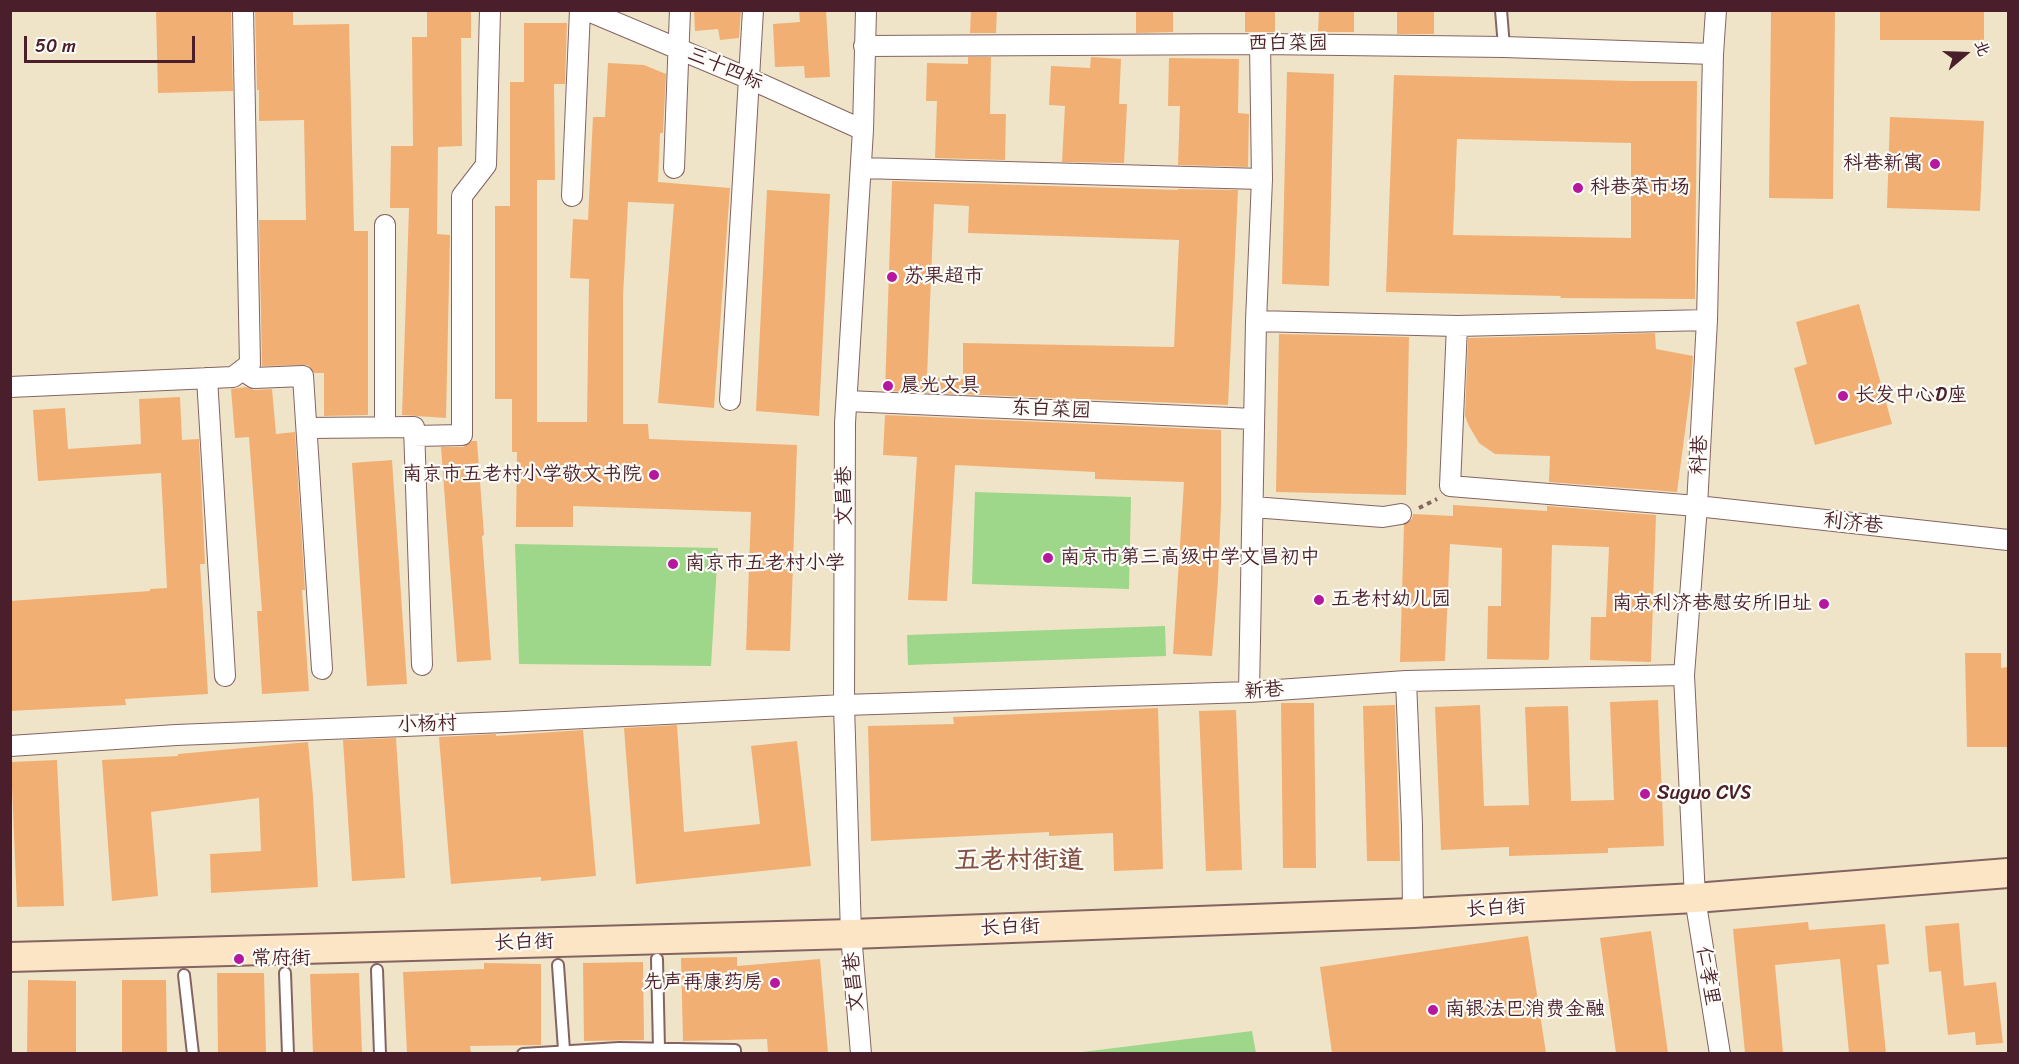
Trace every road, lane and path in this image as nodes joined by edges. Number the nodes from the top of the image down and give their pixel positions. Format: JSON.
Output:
{"nodes":[{"id":1,"x":243,"y":10,"type":"edge"},
{"id":2,"x":490,"y":10,"type":"edge"},
{"id":3,"x":580,"y":10,"type":"edge"},
{"id":4,"x":586,"y":10,"type":"edge"},
{"id":5,"x":680,"y":10,"type":"edge"},
{"id":6,"x":753,"y":10,"type":"edge"},
{"id":7,"x":866,"y":10,"type":"edge"},
{"id":8,"x":1501,"y":10,"type":"edge"},
{"id":9,"x":1716,"y":10,"type":"edge"},
{"id":10,"x":1260,"y":44,"type":"junction"},
{"id":11,"x":864,"y":46,"type":"junction"},
{"id":12,"x":1504,"y":46,"type":"junction"},
{"id":13,"x":679,"y":50,"type":"junction"},
{"id":14,"x":1713,"y":54,"type":"junction"},
{"id":15,"x":750,"y":79,"type":"junction"},
{"id":16,"x":863,"y":130,"type":"junction"},
{"id":17,"x":674,"y":168,"type":"dead end"},
{"id":18,"x":861,"y":168,"type":"junction"},
{"id":19,"x":1263,"y":179,"type":"junction"},
{"id":20,"x":572,"y":196,"type":"dead end"},
{"id":21,"x":385,"y":225,"type":"dead end"},
{"id":22,"x":1707,"y":320,"type":"junction"},
{"id":23,"x":1257,"y":321,"type":"junction"},
{"id":24,"x":1457,"y":326,"type":"junction"},
{"id":25,"x":242,"y":370,"type":"junction"},
{"id":26,"x":207,"y":378,"type":"junction"},
{"id":27,"x":10,"y":387,"type":"edge"},
{"id":28,"x":730,"y":400,"type":"dead end"},
{"id":29,"x":847,"y":401,"type":"junction"},
{"id":30,"x":1254,"y":419,"type":"junction"},
{"id":31,"x":385,"y":427,"type":"junction"},
{"id":32,"x":307,"y":428,"type":"junction"},
{"id":33,"x":414,"y":436,"type":"junction"},
{"id":34,"x":1450,"y":486,"type":"junction"},
{"id":35,"x":1253,"y":507,"type":"junction"},
{"id":36,"x":1697,"y":507,"type":"junction"},
{"id":37,"x":1401,"y":514,"type":"joint"},
{"id":38,"x":2008,"y":540,"type":"edge"},
{"id":39,"x":422,"y":665,"type":"dead end"},
{"id":40,"x":322,"y":669,"type":"dead end"},
{"id":41,"x":1684,"y":675,"type":"junction"},
{"id":42,"x":225,"y":676,"type":"dead end"},
{"id":43,"x":1406,"y":681,"type":"junction"},
{"id":44,"x":1250,"y":692,"type":"junction"},
{"id":45,"x":844,"y":705,"type":"junction"},
{"id":46,"x":10,"y":746,"type":"edge"},
{"id":47,"x":2008,"y":873,"type":"edge"},
{"id":48,"x":1695,"y":898,"type":"junction"},
{"id":49,"x":1413,"y":913,"type":"junction"},
{"id":50,"x":850,"y":934,"type":"junction"},
{"id":51,"x":10,"y":957,"type":"edge"},
{"id":52,"x":657,"y":959,"type":"dead end"},
{"id":53,"x":558,"y":965,"type":"dead end"},
{"id":54,"x":377,"y":970,"type":"dead end"},
{"id":55,"x":285,"y":974,"type":"dead end"},
{"id":56,"x":184,"y":975,"type":"dead end"},
{"id":57,"x":659,"y":1049,"type":"junction"},
{"id":58,"x":564,"y":1050,"type":"junction"},
{"id":59,"x":639,"y":1051,"type":"edge"},
{"id":60,"x":193,"y":1053,"type":"edge"},
{"id":61,"x":288,"y":1053,"type":"edge"},
{"id":62,"x":380,"y":1053,"type":"edge"},
{"id":63,"x":523,"y":1053,"type":"edge"},
{"id":64,"x":539,"y":1053,"type":"edge"},
{"id":65,"x":735,"y":1053,"type":"edge"},
{"id":66,"x":861,"y":1053,"type":"edge"},
{"id":67,"x":1720,"y":1053,"type":"edge"}],
"edges":[{"from":1,"to":25,"type":"street"},
{"from":2,"to":33,"type":"street"},
{"from":3,"to":20,"type":"street"},
{"from":4,"to":13,"type":"street","name":"三十四标"},
{"from":5,"to":13,"type":"street"},
{"from":6,"to":15,"type":"street"},
{"from":7,"to":11,"type":"street","name":"文昌巷"},
{"from":8,"to":12,"type":"lane"},
{"from":9,"to":14,"type":"street","name":"科巷"},
{"from":10,"to":11,"type":"street","name":"西白菜园"},
{"from":10,"to":12,"type":"street","name":"西白菜园"},
{"from":10,"to":19,"type":"street"},
{"from":11,"to":16,"type":"street","name":"文昌巷"},
{"from":12,"to":14,"type":"street","name":"西白菜园"},
{"from":13,"to":15,"type":"street","name":"三十四标"},
{"from":13,"to":17,"type":"street"},
{"from":14,"to":22,"type":"street","name":"科巷"},
{"from":15,"to":16,"type":"street","name":"三十四标"},
{"from":15,"to":28,"type":"street"},
{"from":16,"to":18,"type":"street","name":"文昌巷"},
{"from":18,"to":19,"type":"street"},
{"from":18,"to":29,"type":"street","name":"文昌巷"},
{"from":19,"to":23,"type":"street"},
{"from":21,"to":31,"type":"street"},
{"from":22,"to":24,"type":"street"},
{"from":22,"to":36,"type":"street","name":"科巷"},
{"from":23,"to":24,"type":"street"},
{"from":23,"to":30,"type":"street"},
{"from":24,"to":34,"type":"street"},
{"from":25,"to":26,"type":"street"},
{"from":25,"to":32,"type":"street"},
{"from":26,"to":27,"type":"street"},
{"from":26,"to":42,"type":"street"},
{"from":29,"to":30,"type":"street","name":"东白菜园"},
{"from":29,"to":45,"type":"street","name":"文昌巷"},
{"from":30,"to":35,"type":"street"},
{"from":31,"to":32,"type":"street"},
{"from":31,"to":33,"type":"street"},
{"from":32,"to":40,"type":"street"},
{"from":33,"to":39,"type":"street"},
{"from":34,"to":36,"type":"street","name":"利济巷"},
{"from":34,"to":37,"type":"path"},
{"from":35,"to":37,"type":"street"},
{"from":35,"to":44,"type":"street"},
{"from":36,"to":38,"type":"street","name":"利济巷"},
{"from":36,"to":41,"type":"street","name":"科巷"},
{"from":41,"to":43,"type":"street","name":"新巷"},
{"from":41,"to":48,"type":"street","name":"科巷"},
{"from":43,"to":44,"type":"street","name":"新巷"},
{"from":43,"to":49,"type":"street"},
{"from":44,"to":45,"type":"street","name":"新巷"},
{"from":45,"to":46,"type":"street","name":"小杨村"},
{"from":45,"to":50,"type":"street","name":"文昌巷"},
{"from":47,"to":48,"type":"street","name":"长白街"},
{"from":48,"to":49,"type":"street","name":"长白街"},
{"from":48,"to":67,"type":"street","name":"仁孝里"},
{"from":49,"to":50,"type":"street","name":"长白街"},
{"from":50,"to":51,"type":"street","name":"长白街"},
{"from":50,"to":66,"type":"street","name":"文昌巷"},
{"from":52,"to":57,"type":"lane"},
{"from":53,"to":58,"type":"lane"},
{"from":54,"to":62,"type":"lane"},
{"from":55,"to":61,"type":"lane"},
{"from":56,"to":60,"type":"lane"},
{"from":57,"to":59,"type":"lane"},
{"from":57,"to":65,"type":"lane"},
{"from":58,"to":59,"type":"lane"},
{"from":58,"to":64,"type":"lane"},
{"from":63,"to":64,"type":"lane"}]}
